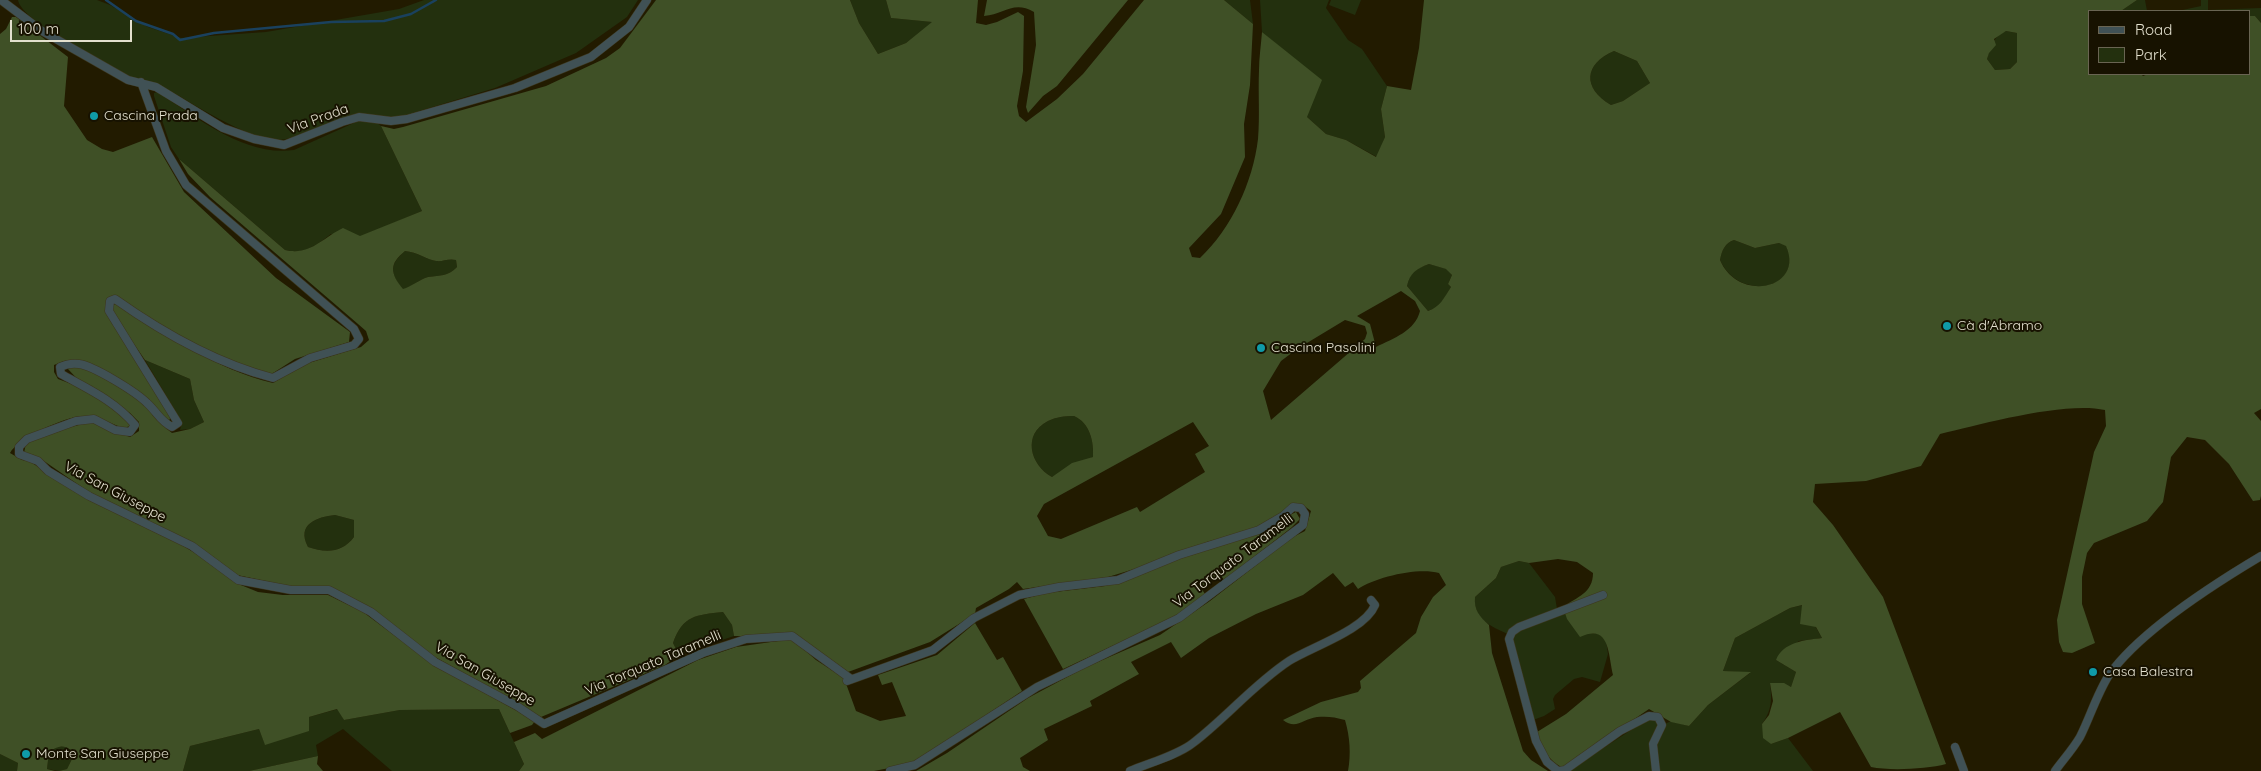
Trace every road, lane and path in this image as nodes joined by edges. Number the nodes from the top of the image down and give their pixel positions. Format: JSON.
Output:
{"nodes":[{"id":1,"x":1,"y":0,"type":"edge"},
{"id":2,"x":647,"y":0,"type":"edge"},
{"id":3,"x":141,"y":82,"type":"junction"},
{"id":4,"x":2261,"y":556,"type":"edge"},
{"id":5,"x":1603,"y":595,"type":"dead end"},
{"id":6,"x":1371,"y":600,"type":"dead end"},
{"id":7,"x":544,"y":724,"type":"joint"},
{"id":8,"x":1955,"y":747,"type":"dead end"},
{"id":9,"x":890,"y":771,"type":"edge"},
{"id":10,"x":1130,"y":771,"type":"edge"},
{"id":11,"x":1558,"y":771,"type":"edge"},
{"id":12,"x":1656,"y":771,"type":"edge"},
{"id":13,"x":1964,"y":771,"type":"edge"},
{"id":14,"x":2056,"y":771,"type":"edge"}],
"edges":[{"from":1,"to":3,"type":"street","name":"Via Prada"},
{"from":2,"to":3,"type":"street","name":"Via Prada"},
{"from":3,"to":7,"type":"street","name":"Via San Giuseppe"},
{"from":4,"to":14,"type":"street"},
{"from":5,"to":11,"type":"street"},
{"from":6,"to":10,"type":"street"},
{"from":7,"to":9,"type":"street","name":"Via Torquato Taramelli"},
{"from":8,"to":13,"type":"street"},
{"from":11,"to":12,"type":"street"}]}
